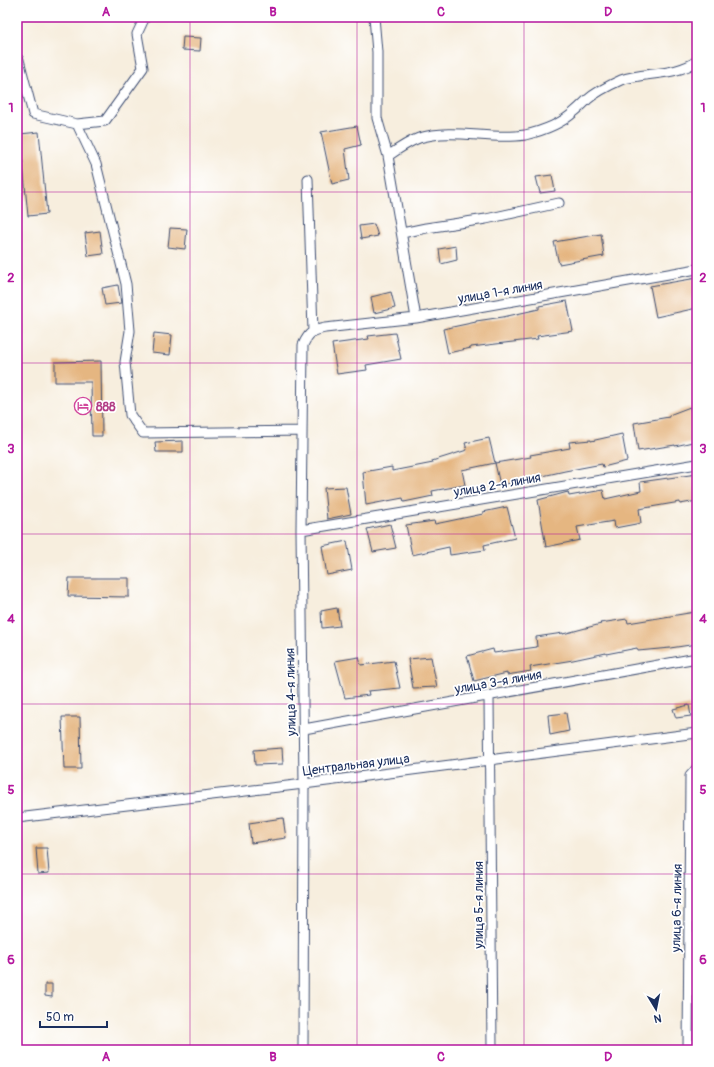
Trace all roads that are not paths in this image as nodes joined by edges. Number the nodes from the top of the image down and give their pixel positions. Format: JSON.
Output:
{"nodes":[{"id":1,"x":145,"y":17,"type":"edge"},
{"id":2,"x":374,"y":17,"type":"edge"},
{"id":3,"x":17,"y":60,"type":"edge"},
{"id":4,"x":697,"y":61,"type":"edge"},
{"id":5,"x":77,"y":124,"type":"junction"},
{"id":6,"x":388,"y":156,"type":"junction"},
{"id":7,"x":308,"y":179,"type":"dead end"},
{"id":8,"x":559,"y":204,"type":"dead end"},
{"id":9,"x":402,"y":233,"type":"junction"},
{"id":10,"x":697,"y":269,"type":"edge"},
{"id":11,"x":416,"y":318,"type":"junction"},
{"id":12,"x":310,"y":333,"type":"junction"},
{"id":13,"x":302,"y":431,"type":"junction"},
{"id":14,"x":697,"y":464,"type":"edge"},
{"id":15,"x":301,"y":530,"type":"junction"},
{"id":16,"x":697,"y":658,"type":"edge"},
{"id":17,"x":489,"y":696,"type":"junction"},
{"id":18,"x":304,"y":729,"type":"junction"},
{"id":19,"x":697,"y":733,"type":"edge"},
{"id":20,"x":490,"y":759,"type":"junction"},
{"id":21,"x":697,"y":768,"type":"edge"},
{"id":22,"x":304,"y":784,"type":"junction"},
{"id":23,"x":17,"y":818,"type":"edge"},
{"id":24,"x":303,"y":1050,"type":"edge"},
{"id":25,"x":492,"y":1050,"type":"edge"},
{"id":26,"x":688,"y":1050,"type":"edge"}],
"edges":[{"from":1,"to":5,"type":"street"},
{"from":2,"to":6,"type":"street"},
{"from":3,"to":5,"type":"street"},
{"from":4,"to":6,"type":"street"},
{"from":5,"to":13,"type":"street"},
{"from":6,"to":9,"type":"street"},
{"from":7,"to":12,"type":"street","name":"улица 4-я линия"},
{"from":8,"to":9,"type":"street"},
{"from":9,"to":11,"type":"street"},
{"from":10,"to":11,"type":"street","name":"улица 1-я линия"},
{"from":11,"to":12,"type":"street","name":"улица 1-я линия"},
{"from":12,"to":13,"type":"street","name":"улица 4-я линия"},
{"from":13,"to":15,"type":"street","name":"улица 4-я линия"},
{"from":14,"to":15,"type":"street","name":"улица 2-я линия"},
{"from":15,"to":18,"type":"street","name":"улица 4-я линия"},
{"from":16,"to":17,"type":"street","name":"улица 3-я линия"},
{"from":17,"to":18,"type":"street","name":"улица 3-я линия"},
{"from":17,"to":20,"type":"street","name":"улица 5-я линия"},
{"from":18,"to":22,"type":"street","name":"улица 4-я линия"},
{"from":19,"to":20,"type":"street","name":"Центральная улица"},
{"from":20,"to":22,"type":"street","name":"Центральная улица"},
{"from":20,"to":25,"type":"street","name":"улица 5-я линия"},
{"from":21,"to":26,"type":"street","name":"улица 6-я линия"},
{"from":22,"to":23,"type":"street","name":"Центральная улица"},
{"from":22,"to":24,"type":"street","name":"улица 4-я линия"}]}
